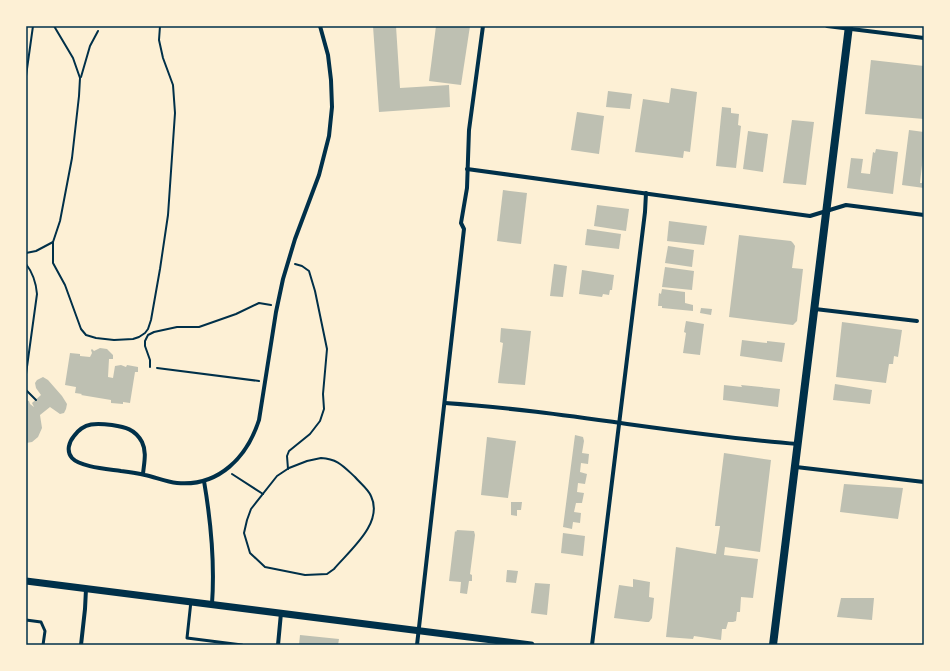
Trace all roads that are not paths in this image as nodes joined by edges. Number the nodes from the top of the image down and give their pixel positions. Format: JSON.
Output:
{"nodes":[{"id":1,"x":320,"y":26,"type":"edge"},
{"id":2,"x":483,"y":26,"type":"edge"},
{"id":3,"x":827,"y":26,"type":"edge"},
{"id":4,"x":849,"y":27,"type":"edge"},
{"id":5,"x":924,"y":38,"type":"edge"},
{"id":6,"x":467,"y":169,"type":"junction"},
{"id":7,"x":646,"y":194,"type":"junction"},
{"id":8,"x":827,"y":211,"type":"junction"},
{"id":9,"x":924,"y":215,"type":"edge"},
{"id":10,"x":815,"y":309,"type":"junction"},
{"id":11,"x":917,"y":321,"type":"dead end"},
{"id":12,"x":445,"y":403,"type":"junction"},
{"id":13,"x":619,"y":423,"type":"junction"},
{"id":14,"x":798,"y":444,"type":"junction"},
{"id":15,"x":796,"y":467,"type":"junction"},
{"id":16,"x":143,"y":474,"type":"junction"},
{"id":17,"x":204,"y":481,"type":"junction"},
{"id":18,"x":924,"y":482,"type":"edge"},
{"id":19,"x":26,"y":581,"type":"edge"},
{"id":20,"x":86,"y":589,"type":"junction"},
{"id":21,"x":191,"y":602,"type":"junction"},
{"id":22,"x":212,"y":604,"type":"junction"},
{"id":23,"x":281,"y":613,"type":"junction"},
{"id":24,"x":26,"y":620,"type":"edge"},
{"id":25,"x":419,"y":631,"type":"junction"},
{"id":26,"x":203,"y":640,"type":"junction"},
{"id":27,"x":43,"y":645,"type":"edge"},
{"id":28,"x":81,"y":645,"type":"edge"},
{"id":29,"x":206,"y":645,"type":"edge"},
{"id":30,"x":242,"y":645,"type":"edge"},
{"id":31,"x":278,"y":645,"type":"edge"},
{"id":32,"x":417,"y":645,"type":"edge"},
{"id":33,"x":531,"y":645,"type":"edge"},
{"id":34,"x":592,"y":645,"type":"edge"},
{"id":35,"x":773,"y":645,"type":"edge"}],
"edges":[{"from":1,"to":17,"type":"street"},
{"from":2,"to":6,"type":"street"},
{"from":3,"to":4,"type":"street"},
{"from":4,"to":5,"type":"street"},
{"from":4,"to":8,"type":"main road"},
{"from":6,"to":7,"type":"street"},
{"from":6,"to":12,"type":"street"},
{"from":7,"to":8,"type":"street"},
{"from":7,"to":13,"type":"street"},
{"from":8,"to":9,"type":"street"},
{"from":8,"to":10,"type":"main road"},
{"from":10,"to":11,"type":"street"},
{"from":10,"to":14,"type":"main road"},
{"from":12,"to":13,"type":"street"},
{"from":12,"to":25,"type":"street"},
{"from":13,"to":14,"type":"street"},
{"from":13,"to":34,"type":"street"},
{"from":14,"to":15,"type":"main road"},
{"from":15,"to":18,"type":"street"},
{"from":15,"to":35,"type":"main road"},
{"from":16,"to":16,"type":"street"},
{"from":16,"to":17,"type":"street"},
{"from":17,"to":22,"type":"street"},
{"from":19,"to":20,"type":"street"},
{"from":20,"to":21,"type":"street"},
{"from":20,"to":28,"type":"street"},
{"from":21,"to":22,"type":"street"},
{"from":21,"to":26,"type":"lane"},
{"from":22,"to":23,"type":"street"},
{"from":23,"to":25,"type":"street"},
{"from":23,"to":31,"type":"street"},
{"from":24,"to":27,"type":"lane"},
{"from":25,"to":32,"type":"street"},
{"from":25,"to":33,"type":"street"},
{"from":26,"to":29,"type":"lane"},
{"from":26,"to":30,"type":"lane"}]}
